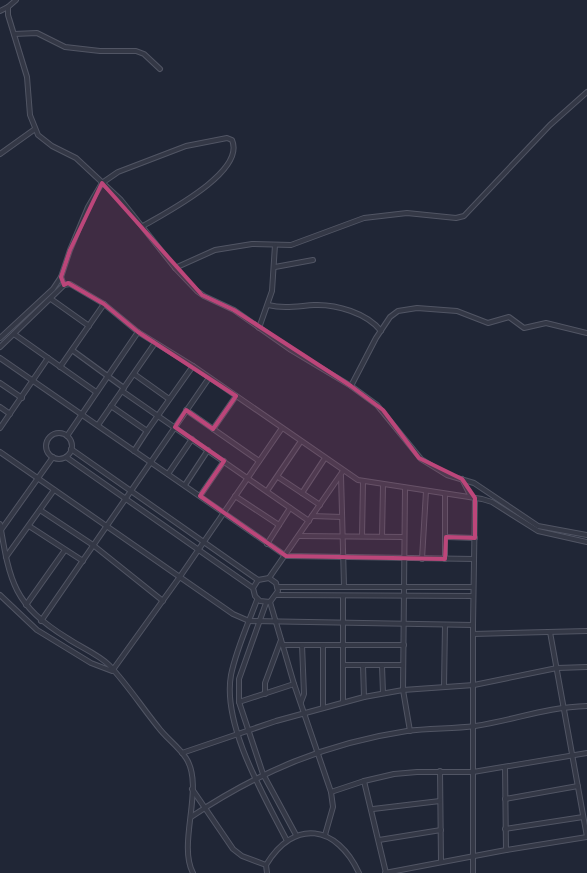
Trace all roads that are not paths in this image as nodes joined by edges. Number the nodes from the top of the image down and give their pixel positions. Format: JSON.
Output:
{"nodes":[{"id":1,"x":16,"y":0,"type":"edge"},
{"id":2,"x":8,"y":7,"type":"junction"},
{"id":3,"x":0,"y":11,"type":"edge"},
{"id":4,"x":14,"y":34,"type":"junction"},
{"id":5,"x":160,"y":70,"type":"dead end"},
{"id":6,"x":587,"y":92,"type":"edge"},
{"id":7,"x":34,"y":129,"type":"junction"},
{"id":8,"x":0,"y":154,"type":"edge"},
{"id":9,"x":102,"y":183,"type":"junction"},
{"id":10,"x":143,"y":226,"type":"junction"},
{"id":11,"x":275,"y":246,"type":"junction"},
{"id":12,"x":313,"y":260,"type":"dead end"},
{"id":13,"x":275,"y":267,"type":"junction"},
{"id":14,"x":175,"y":268,"type":"junction"},
{"id":15,"x":62,"y":277,"type":"junction"},
{"id":16,"x":64,"y":285,"type":"junction"},
{"id":17,"x":51,"y":300,"type":"junction"},
{"id":18,"x":104,"y":304,"type":"junction"},
{"id":19,"x":268,"y":306,"type":"junction"},
{"id":20,"x":89,"y":326,"type":"junction"},
{"id":21,"x":259,"y":328,"type":"junction"},
{"id":22,"x":380,"y":331,"type":"junction"},
{"id":23,"x":138,"y":332,"type":"junction"},
{"id":24,"x":587,"y":333,"type":"edge"},
{"id":25,"x":14,"y":334,"type":"junction"},
{"id":26,"x":0,"y":338,"type":"edge"},
{"id":27,"x":155,"y":343,"type":"junction"},
{"id":28,"x":0,"y":347,"type":"edge"},
{"id":29,"x":72,"y":350,"type":"junction"},
{"id":30,"x":0,"y":358,"type":"edge"},
{"id":31,"x":48,"y":358,"type":"junction"},
{"id":32,"x":192,"y":366,"type":"junction"},
{"id":33,"x":60,"y":367,"type":"junction"},
{"id":34,"x":134,"y":374,"type":"junction"},
{"id":35,"x":108,"y":376,"type":"junction"},
{"id":36,"x":209,"y":378,"type":"junction"},
{"id":37,"x":33,"y":380,"type":"junction"},
{"id":38,"x":0,"y":382,"type":"edge"},
{"id":39,"x":351,"y":386,"type":"junction"},
{"id":40,"x":123,"y":389,"type":"junction"},
{"id":41,"x":96,"y":392,"type":"junction"},
{"id":42,"x":236,"y":396,"type":"junction"},
{"id":43,"x":22,"y":398,"type":"junction"},
{"id":44,"x":169,"y":399,"type":"junction"},
{"id":45,"x":111,"y":406,"type":"junction"},
{"id":46,"x":0,"y":407,"type":"edge"},
{"id":47,"x":186,"y":410,"type":"junction"},
{"id":48,"x":10,"y":414,"type":"junction"},
{"id":49,"x":82,"y":414,"type":"junction"},
{"id":50,"x":158,"y":415,"type":"junction"},
{"id":51,"x":98,"y":425,"type":"junction"},
{"id":52,"x":175,"y":427,"type":"junction"},
{"id":53,"x":0,"y":428,"type":"edge"},
{"id":54,"x":282,"y":428,"type":"junction"},
{"id":55,"x":213,"y":429,"type":"junction"},
{"id":56,"x":147,"y":431,"type":"junction"},
{"id":57,"x":67,"y":436,"type":"junction"},
{"id":58,"x":192,"y":439,"type":"junction"},
{"id":59,"x":301,"y":441,"type":"junction"},
{"id":60,"x":71,"y":450,"type":"junction"},
{"id":61,"x":208,"y":450,"type":"junction"},
{"id":62,"x":134,"y":451,"type":"junction"},
{"id":63,"x":0,"y":452,"type":"edge"},
{"id":64,"x":53,"y":457,"type":"junction"},
{"id":65,"x":66,"y":457,"type":"junction"},
{"id":66,"x":324,"y":458,"type":"junction"},
{"id":67,"x":224,"y":461,"type":"junction"},
{"id":68,"x":259,"y":461,"type":"junction"},
{"id":69,"x":150,"y":462,"type":"junction"},
{"id":70,"x":342,"y":473,"type":"junction"},
{"id":71,"x":168,"y":474,"type":"junction"},
{"id":72,"x":278,"y":477,"type":"junction"},
{"id":73,"x":248,"y":478,"type":"junction"},
{"id":74,"x":38,"y":479,"type":"junction"},
{"id":75,"x":462,"y":479,"type":"junction"},
{"id":76,"x":363,"y":482,"type":"junction"},
{"id":77,"x":185,"y":485,"type":"junction"},
{"id":78,"x":383,"y":486,"type":"junction"},
{"id":79,"x":405,"y":489,"type":"junction"},
{"id":80,"x":54,"y":490,"type":"junction"},
{"id":81,"x":131,"y":490,"type":"junction"},
{"id":82,"x":267,"y":491,"type":"junction"},
{"id":83,"x":426,"y":491,"type":"junction"},
{"id":84,"x":302,"y":493,"type":"junction"},
{"id":85,"x":445,"y":494,"type":"junction"},
{"id":86,"x":200,"y":496,"type":"junction"},
{"id":87,"x":235,"y":496,"type":"junction"},
{"id":88,"x":126,"y":498,"type":"junction"},
{"id":89,"x":473,"y":498,"type":"junction"},
{"id":90,"x":320,"y":505,"type":"junction"},
{"id":91,"x":290,"y":508,"type":"junction"},
{"id":92,"x":40,"y":510,"type":"junction"},
{"id":93,"x":224,"y":513,"type":"junction"},
{"id":94,"x":312,"y":516,"type":"junction"},
{"id":95,"x":342,"y":517,"type":"junction"},
{"id":96,"x":309,"y":521,"type":"junction"},
{"id":97,"x":0,"y":524,"type":"edge"},
{"id":98,"x":279,"y":525,"type":"junction"},
{"id":99,"x":29,"y":526,"type":"junction"},
{"id":100,"x":105,"y":527,"type":"junction"},
{"id":101,"x":1,"y":530,"type":"edge"},
{"id":102,"x":587,"y":535,"type":"edge"},
{"id":103,"x":299,"y":536,"type":"junction"},
{"id":104,"x":342,"y":536,"type":"junction"},
{"id":105,"x":362,"y":536,"type":"junction"},
{"id":106,"x":382,"y":536,"type":"junction"},
{"id":107,"x":404,"y":536,"type":"junction"},
{"id":108,"x":446,"y":537,"type":"junction"},
{"id":109,"x":475,"y":538,"type":"junction"},
{"id":110,"x":204,"y":542,"type":"junction"},
{"id":111,"x":587,"y":542,"type":"edge"},
{"id":112,"x":267,"y":544,"type":"junction"},
{"id":113,"x":93,"y":545,"type":"junction"},
{"id":114,"x":199,"y":548,"type":"junction"},
{"id":115,"x":65,"y":550,"type":"junction"},
{"id":116,"x":286,"y":556,"type":"junction"},
{"id":117,"x":343,"y":557,"type":"junction"},
{"id":118,"x":5,"y":558,"type":"junction"},
{"id":119,"x":403,"y":559,"type":"junction"},
{"id":120,"x":422,"y":559,"type":"junction"},
{"id":121,"x":445,"y":559,"type":"junction"},
{"id":122,"x":474,"y":559,"type":"junction"},
{"id":123,"x":82,"y":561,"type":"junction"},
{"id":124,"x":179,"y":578,"type":"junction"},
{"id":125,"x":269,"y":578,"type":"junction"},
{"id":126,"x":258,"y":580,"type":"junction"},
{"id":127,"x":344,"y":586,"type":"junction"},
{"id":128,"x":277,"y":587,"type":"junction"},
{"id":129,"x":403,"y":587,"type":"junction"},
{"id":130,"x":473,"y":587,"type":"junction"},
{"id":131,"x":253,"y":588,"type":"junction"},
{"id":132,"x":0,"y":594,"type":"edge"},
{"id":133,"x":403,"y":595,"type":"junction"},
{"id":134,"x":276,"y":596,"type":"junction"},
{"id":135,"x":343,"y":596,"type":"junction"},
{"id":136,"x":473,"y":596,"type":"junction"},
{"id":137,"x":163,"y":600,"type":"junction"},
{"id":138,"x":258,"y":600,"type":"junction"},
{"id":139,"x":268,"y":602,"type":"junction"},
{"id":140,"x":26,"y":605,"type":"junction"},
{"id":141,"x":41,"y":621,"type":"junction"},
{"id":142,"x":250,"y":621,"type":"junction"},
{"id":143,"x":276,"y":622,"type":"junction"},
{"id":144,"x":258,"y":623,"type":"junction"},
{"id":145,"x":344,"y":624,"type":"junction"},
{"id":146,"x":404,"y":624,"type":"junction"},
{"id":147,"x":445,"y":625,"type":"junction"},
{"id":148,"x":473,"y":625,"type":"junction"},
{"id":149,"x":587,"y":631,"type":"edge"},
{"id":150,"x":550,"y":632,"type":"junction"},
{"id":151,"x":473,"y":634,"type":"junction"},
{"id":152,"x":281,"y":639,"type":"junction"},
{"id":153,"x":283,"y":645,"type":"junction"},
{"id":154,"x":302,"y":645,"type":"junction"},
{"id":155,"x":323,"y":645,"type":"junction"},
{"id":156,"x":342,"y":645,"type":"junction"},
{"id":157,"x":404,"y":645,"type":"junction"},
{"id":158,"x":343,"y":665,"type":"junction"},
{"id":159,"x":363,"y":665,"type":"junction"},
{"id":160,"x":403,"y":665,"type":"junction"},
{"id":161,"x":382,"y":666,"type":"junction"},
{"id":162,"x":587,"y":667,"type":"edge"},
{"id":163,"x":557,"y":668,"type":"junction"},
{"id":164,"x":112,"y":671,"type":"junction"},
{"id":165,"x":294,"y":684,"type":"junction"},
{"id":166,"x":474,"y":684,"type":"junction"},
{"id":167,"x":444,"y":686,"type":"junction"},
{"id":168,"x":403,"y":690,"type":"junction"},
{"id":169,"x":383,"y":693,"type":"junction"},
{"id":170,"x":265,"y":694,"type":"junction"},
{"id":171,"x":364,"y":697,"type":"junction"},
{"id":172,"x":239,"y":702,"type":"junction"},
{"id":173,"x":343,"y":702,"type":"junction"},
{"id":174,"x":301,"y":703,"type":"junction"},
{"id":175,"x":587,"y":706,"type":"edge"},
{"id":176,"x":564,"y":707,"type":"junction"},
{"id":177,"x":323,"y":708,"type":"junction"},
{"id":178,"x":304,"y":713,"type":"junction"},
{"id":179,"x":475,"y":726,"type":"junction"},
{"id":180,"x":250,"y":730,"type":"junction"},
{"id":181,"x":410,"y":731,"type":"junction"},
{"id":182,"x":238,"y":735,"type":"junction"},
{"id":183,"x":317,"y":752,"type":"junction"},
{"id":184,"x":182,"y":753,"type":"junction"},
{"id":185,"x":587,"y":753,"type":"edge"},
{"id":186,"x":573,"y":755,"type":"junction"},
{"id":187,"x":506,"y":767,"type":"junction"},
{"id":188,"x":440,"y":771,"type":"junction"},
{"id":189,"x":473,"y":772,"type":"junction"},
{"id":190,"x":263,"y":774,"type":"junction"},
{"id":191,"x":254,"y":778,"type":"junction"},
{"id":192,"x":364,"y":781,"type":"junction"},
{"id":193,"x":578,"y":786,"type":"junction"},
{"id":194,"x":192,"y":789,"type":"junction"},
{"id":195,"x":331,"y":792,"type":"junction"},
{"id":196,"x":506,"y":799,"type":"junction"},
{"id":197,"x":440,"y":801,"type":"junction"},
{"id":198,"x":204,"y":808,"type":"junction"},
{"id":199,"x":372,"y":809,"type":"junction"},
{"id":200,"x":190,"y":817,"type":"junction"},
{"id":201,"x":583,"y":817,"type":"junction"},
{"id":202,"x":505,"y":829,"type":"junction"},
{"id":203,"x":441,"y":830,"type":"junction"},
{"id":204,"x":296,"y":835,"type":"junction"},
{"id":205,"x":325,"y":835,"type":"junction"},
{"id":206,"x":587,"y":837,"type":"edge"},
{"id":207,"x":286,"y":839,"type":"junction"},
{"id":208,"x":379,"y":840,"type":"junction"},
{"id":209,"x":506,"y":850,"type":"junction"},
{"id":210,"x":473,"y":856,"type":"junction"},
{"id":211,"x":441,"y":861,"type":"junction"},
{"id":212,"x":266,"y":865,"type":"junction"},
{"id":213,"x":193,"y":873,"type":"edge"},
{"id":214,"x":267,"y":873,"type":"edge"},
{"id":215,"x":359,"y":873,"type":"edge"},
{"id":216,"x":386,"y":873,"type":"edge"},
{"id":217,"x":473,"y":873,"type":"edge"}],
"edges":[{"from":1,"to":2,"type":"street"},
{"from":2,"to":3,"type":"street"},
{"from":2,"to":4,"type":"street"},
{"from":4,"to":5,"type":"street"},
{"from":4,"to":7,"type":"street"},
{"from":6,"to":11,"type":"street"},
{"from":7,"to":8,"type":"street"},
{"from":7,"to":9,"type":"street"},
{"from":9,"to":10,"type":"street"},
{"from":9,"to":10,"type":"street"},
{"from":9,"to":15,"type":"street"},
{"from":10,"to":14,"type":"street"},
{"from":11,"to":13,"type":"street"},
{"from":11,"to":14,"type":"street"},
{"from":12,"to":13,"type":"street"},
{"from":13,"to":19,"type":"street"},
{"from":14,"to":21,"type":"street"},
{"from":15,"to":16,"type":"street"},
{"from":15,"to":26,"type":"street"},
{"from":16,"to":17,"type":"street"},
{"from":16,"to":18,"type":"street"},
{"from":17,"to":20,"type":"street"},
{"from":17,"to":25,"type":"street"},
{"from":18,"to":20,"type":"street"},
{"from":18,"to":23,"type":"street"},
{"from":19,"to":21,"type":"street"},
{"from":19,"to":22,"type":"street"},
{"from":20,"to":29,"type":"street"},
{"from":21,"to":39,"type":"street"},
{"from":22,"to":24,"type":"street"},
{"from":22,"to":39,"type":"street"},
{"from":23,"to":27,"type":"street"},
{"from":23,"to":35,"type":"street"},
{"from":25,"to":28,"type":"street"},
{"from":25,"to":31,"type":"street"},
{"from":27,"to":32,"type":"street"},
{"from":27,"to":34,"type":"street"},
{"from":29,"to":33,"type":"street"},
{"from":29,"to":35,"type":"street"},
{"from":30,"to":37,"type":"street"},
{"from":31,"to":33,"type":"street"},
{"from":31,"to":37,"type":"street"},
{"from":32,"to":36,"type":"street"},
{"from":32,"to":44,"type":"street"},
{"from":33,"to":41,"type":"street"},
{"from":34,"to":40,"type":"street"},
{"from":34,"to":44,"type":"street"},
{"from":35,"to":40,"type":"street"},
{"from":35,"to":41,"type":"street"},
{"from":36,"to":42,"type":"street"},
{"from":36,"to":47,"type":"street"},
{"from":37,"to":43,"type":"street"},
{"from":37,"to":49,"type":"street"},
{"from":38,"to":43,"type":"street"},
{"from":39,"to":75,"type":"street"},
{"from":40,"to":45,"type":"street"},
{"from":40,"to":50,"type":"street"},
{"from":41,"to":49,"type":"street"},
{"from":42,"to":54,"type":"street"},
{"from":42,"to":55,"type":"street"},
{"from":43,"to":48,"type":"street"},
{"from":44,"to":50,"type":"street"},
{"from":45,"to":51,"type":"street"},
{"from":45,"to":56,"type":"street"},
{"from":46,"to":48,"type":"street"},
{"from":47,"to":52,"type":"street"},
{"from":47,"to":55,"type":"street"},
{"from":48,"to":53,"type":"street"},
{"from":49,"to":51,"type":"street"},
{"from":49,"to":57,"type":"street"},
{"from":50,"to":52,"type":"street"},
{"from":50,"to":56,"type":"street"},
{"from":51,"to":62,"type":"street"},
{"from":52,"to":58,"type":"street"},
{"from":52,"to":69,"type":"street"},
{"from":54,"to":59,"type":"street"},
{"from":54,"to":68,"type":"street"},
{"from":55,"to":68,"type":"street"},
{"from":56,"to":62,"type":"street"},
{"from":57,"to":60,"type":"street"},
{"from":57,"to":64,"type":"street"},
{"from":58,"to":61,"type":"street"},
{"from":58,"to":71,"type":"street"},
{"from":59,"to":66,"type":"street"},
{"from":59,"to":72,"type":"street"},
{"from":60,"to":65,"type":"street"},
{"from":60,"to":81,"type":"street"},
{"from":61,"to":67,"type":"street"},
{"from":61,"to":77,"type":"street"},
{"from":62,"to":69,"type":"street"},
{"from":63,"to":74,"type":"street"},
{"from":64,"to":65,"type":"street"},
{"from":64,"to":74,"type":"street"},
{"from":65,"to":88,"type":"street"},
{"from":66,"to":70,"type":"street"},
{"from":66,"to":84,"type":"street"},
{"from":67,"to":73,"type":"street"},
{"from":67,"to":86,"type":"street"},
{"from":68,"to":73,"type":"street"},
{"from":69,"to":71,"type":"street"},
{"from":69,"to":81,"type":"street"},
{"from":70,"to":76,"type":"street"},
{"from":70,"to":90,"type":"street"},
{"from":70,"to":95,"type":"street"},
{"from":71,"to":77,"type":"street"},
{"from":72,"to":82,"type":"street"},
{"from":72,"to":84,"type":"street"},
{"from":73,"to":82,"type":"street"},
{"from":73,"to":87,"type":"street"},
{"from":74,"to":80,"type":"street"},
{"from":74,"to":101,"type":"street"},
{"from":75,"to":89,"type":"street"},
{"from":75,"to":102,"type":"street"},
{"from":76,"to":78,"type":"street"},
{"from":76,"to":105,"type":"street"},
{"from":77,"to":86,"type":"street"},
{"from":78,"to":79,"type":"street"},
{"from":78,"to":106,"type":"street"},
{"from":79,"to":83,"type":"street"},
{"from":79,"to":107,"type":"street"},
{"from":80,"to":92,"type":"street"},
{"from":80,"to":100,"type":"street"},
{"from":81,"to":88,"type":"street"},
{"from":81,"to":110,"type":"street"},
{"from":82,"to":91,"type":"street"},
{"from":83,"to":85,"type":"street"},
{"from":83,"to":120,"type":"street"},
{"from":84,"to":90,"type":"street"},
{"from":85,"to":89,"type":"street"},
{"from":85,"to":108,"type":"street"},
{"from":86,"to":93,"type":"street"},
{"from":87,"to":93,"type":"street"},
{"from":87,"to":98,"type":"street"},
{"from":88,"to":100,"type":"street"},
{"from":88,"to":114,"type":"street"},
{"from":89,"to":109,"type":"street"},
{"from":89,"to":111,"type":"street"},
{"from":90,"to":94,"type":"street"},
{"from":91,"to":96,"type":"street"},
{"from":91,"to":98,"type":"street"},
{"from":92,"to":99,"type":"street"},
{"from":92,"to":113,"type":"street"},
{"from":93,"to":110,"type":"street"},
{"from":93,"to":112,"type":"street"},
{"from":94,"to":95,"type":"street"},
{"from":94,"to":96,"type":"street"},
{"from":95,"to":104,"type":"street"},
{"from":96,"to":103,"type":"street"},
{"from":97,"to":101,"type":"street"},
{"from":98,"to":112,"type":"street"},
{"from":99,"to":115,"type":"street"},
{"from":99,"to":118,"type":"street"},
{"from":100,"to":113,"type":"street"},
{"from":100,"to":124,"type":"street"},
{"from":101,"to":118,"type":"street"},
{"from":103,"to":104,"type":"street"},
{"from":103,"to":116,"type":"street"},
{"from":104,"to":105,"type":"street"},
{"from":104,"to":117,"type":"street"},
{"from":105,"to":106,"type":"street"},
{"from":106,"to":107,"type":"street"},
{"from":107,"to":119,"type":"street"},
{"from":108,"to":109,"type":"street"},
{"from":108,"to":121,"type":"street"},
{"from":109,"to":122,"type":"street"},
{"from":110,"to":114,"type":"street"},
{"from":110,"to":126,"type":"street"},
{"from":112,"to":116,"type":"street"},
{"from":113,"to":123,"type":"street"},
{"from":113,"to":137,"type":"street"},
{"from":114,"to":124,"type":"street"},
{"from":114,"to":131,"type":"street"},
{"from":115,"to":123,"type":"street"},
{"from":115,"to":140,"type":"street"},
{"from":116,"to":117,"type":"street"},
{"from":116,"to":125,"type":"street"},
{"from":117,"to":119,"type":"street"},
{"from":117,"to":127,"type":"street"},
{"from":118,"to":140,"type":"street"},
{"from":119,"to":120,"type":"street"},
{"from":119,"to":129,"type":"street"},
{"from":120,"to":121,"type":"street"},
{"from":121,"to":122,"type":"street"},
{"from":122,"to":130,"type":"street"},
{"from":123,"to":141,"type":"street"},
{"from":124,"to":137,"type":"street"},
{"from":124,"to":142,"type":"street"},
{"from":125,"to":126,"type":"street"},
{"from":125,"to":128,"type":"street"},
{"from":126,"to":131,"type":"street"},
{"from":127,"to":128,"type":"street"},
{"from":127,"to":129,"type":"street"},
{"from":128,"to":134,"type":"street"},
{"from":129,"to":130,"type":"street"},
{"from":129,"to":133,"type":"street"},
{"from":130,"to":136,"type":"street"},
{"from":131,"to":138,"type":"street"},
{"from":132,"to":164,"type":"street"},
{"from":133,"to":135,"type":"street"},
{"from":133,"to":136,"type":"street"},
{"from":133,"to":146,"type":"street"},
{"from":134,"to":135,"type":"street"},
{"from":134,"to":139,"type":"street"},
{"from":135,"to":145,"type":"street"},
{"from":136,"to":148,"type":"street"},
{"from":137,"to":164,"type":"street"},
{"from":138,"to":139,"type":"street"},
{"from":138,"to":142,"type":"street"},
{"from":139,"to":143,"type":"street"},
{"from":139,"to":144,"type":"street"},
{"from":140,"to":141,"type":"street"},
{"from":141,"to":164,"type":"street"},
{"from":142,"to":144,"type":"street"},
{"from":142,"to":182,"type":"street"},
{"from":143,"to":144,"type":"street"},
{"from":143,"to":145,"type":"street"},
{"from":143,"to":152,"type":"street"},
{"from":144,"to":172,"type":"street"},
{"from":145,"to":146,"type":"street"},
{"from":145,"to":156,"type":"street"},
{"from":146,"to":147,"type":"street"},
{"from":146,"to":157,"type":"street"},
{"from":147,"to":148,"type":"street"},
{"from":147,"to":167,"type":"street"},
{"from":148,"to":151,"type":"street"},
{"from":149,"to":150,"type":"street"},
{"from":150,"to":151,"type":"street"},
{"from":150,"to":163,"type":"street"},
{"from":151,"to":166,"type":"street"},
{"from":152,"to":153,"type":"street"},
{"from":152,"to":170,"type":"street"},
{"from":153,"to":154,"type":"street"},
{"from":153,"to":165,"type":"street"},
{"from":154,"to":155,"type":"street"},
{"from":154,"to":174,"type":"street"},
{"from":155,"to":156,"type":"street"},
{"from":155,"to":177,"type":"street"},
{"from":156,"to":157,"type":"street"},
{"from":156,"to":158,"type":"street"},
{"from":157,"to":160,"type":"street"},
{"from":158,"to":159,"type":"street"},
{"from":158,"to":173,"type":"street"},
{"from":159,"to":161,"type":"street"},
{"from":159,"to":171,"type":"street"},
{"from":160,"to":161,"type":"street"},
{"from":160,"to":168,"type":"street"},
{"from":161,"to":169,"type":"street"},
{"from":162,"to":163,"type":"street"},
{"from":163,"to":166,"type":"street"},
{"from":163,"to":176,"type":"street"},
{"from":164,"to":184,"type":"street"},
{"from":165,"to":170,"type":"street"},
{"from":165,"to":174,"type":"street"},
{"from":166,"to":167,"type":"street"},
{"from":166,"to":179,"type":"street"},
{"from":167,"to":168,"type":"street"},
{"from":168,"to":169,"type":"street"},
{"from":168,"to":181,"type":"street"},
{"from":169,"to":171,"type":"street"},
{"from":170,"to":172,"type":"street"},
{"from":171,"to":173,"type":"street"},
{"from":172,"to":180,"type":"street"},
{"from":173,"to":177,"type":"street"},
{"from":174,"to":178,"type":"street"},
{"from":175,"to":176,"type":"street"},
{"from":176,"to":179,"type":"street"},
{"from":176,"to":186,"type":"street"},
{"from":177,"to":178,"type":"street"},
{"from":178,"to":180,"type":"street"},
{"from":178,"to":183,"type":"street"},
{"from":179,"to":181,"type":"street"},
{"from":179,"to":189,"type":"street"},
{"from":180,"to":182,"type":"street"},
{"from":180,"to":190,"type":"street"},
{"from":181,"to":183,"type":"street"},
{"from":182,"to":184,"type":"street"},
{"from":182,"to":191,"type":"street"},
{"from":183,"to":190,"type":"street"},
{"from":183,"to":195,"type":"street"},
{"from":184,"to":194,"type":"street"},
{"from":185,"to":186,"type":"street"},
{"from":186,"to":187,"type":"street"},
{"from":186,"to":193,"type":"street"},
{"from":187,"to":189,"type":"street"},
{"from":187,"to":196,"type":"street"},
{"from":188,"to":189,"type":"street"},
{"from":188,"to":192,"type":"street"},
{"from":188,"to":197,"type":"street"},
{"from":189,"to":210,"type":"street"},
{"from":190,"to":191,"type":"street"},
{"from":190,"to":204,"type":"street"},
{"from":191,"to":198,"type":"street"},
{"from":191,"to":207,"type":"street"},
{"from":192,"to":195,"type":"street"},
{"from":192,"to":199,"type":"street"},
{"from":193,"to":196,"type":"street"},
{"from":193,"to":201,"type":"street"},
{"from":194,"to":198,"type":"street"},
{"from":194,"to":200,"type":"street"},
{"from":195,"to":205,"type":"street"},
{"from":196,"to":202,"type":"street"},
{"from":197,"to":199,"type":"street"},
{"from":197,"to":203,"type":"street"},
{"from":198,"to":200,"type":"street"},
{"from":198,"to":212,"type":"street"},
{"from":199,"to":208,"type":"street"},
{"from":200,"to":213,"type":"street"},
{"from":201,"to":202,"type":"street"},
{"from":201,"to":206,"type":"street"},
{"from":202,"to":209,"type":"street"},
{"from":203,"to":208,"type":"street"},
{"from":203,"to":211,"type":"street"},
{"from":204,"to":205,"type":"street"},
{"from":204,"to":207,"type":"street"},
{"from":205,"to":215,"type":"street"},
{"from":206,"to":209,"type":"street"},
{"from":207,"to":212,"type":"street"},
{"from":208,"to":216,"type":"street"},
{"from":209,"to":210,"type":"street"},
{"from":210,"to":211,"type":"street"},
{"from":210,"to":217,"type":"street"},
{"from":211,"to":216,"type":"street"},
{"from":212,"to":214,"type":"street"}]}
